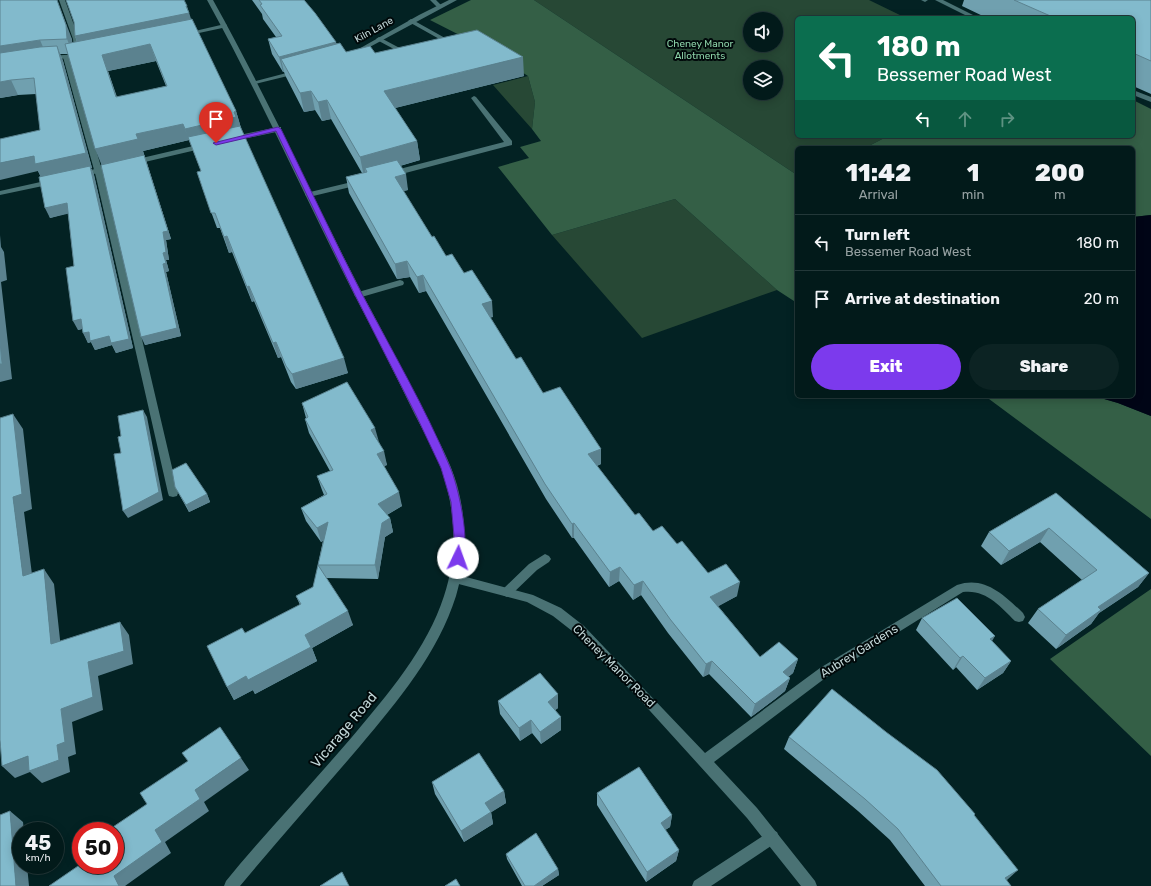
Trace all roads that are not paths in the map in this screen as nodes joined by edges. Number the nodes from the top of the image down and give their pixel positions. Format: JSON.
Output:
{"nodes":[{"id":1,"x":62,"y":0,"type":"edge"},
{"id":2,"x":210,"y":0,"type":"edge"},
{"id":3,"x":433,"y":0,"type":"edge"},
{"id":4,"x":454,"y":0,"type":"edge"},
{"id":5,"x":938,"y":0,"type":"edge"},
{"id":6,"x":440,"y":6,"type":"junction"},
{"id":7,"x":972,"y":16,"type":"edge"},
{"id":8,"x":412,"y":21,"type":"junction"},
{"id":9,"x":225,"y":26,"type":"junction"},
{"id":10,"x":178,"y":35,"type":"edge"},
{"id":11,"x":379,"y":39,"type":"junction"},
{"id":12,"x":457,"y":46,"type":"edge"},
{"id":13,"x":86,"y":55,"type":"edge"},
{"id":14,"x":78,"y":56,"type":"junction"},
{"id":15,"x":66,"y":57,"type":"junction"},
{"id":16,"x":345,"y":58,"type":"edge"},
{"id":17,"x":40,"y":59,"type":"edge"},
{"id":18,"x":412,"y":60,"type":"edge"},
{"id":19,"x":305,"y":70,"type":"edge"},
{"id":20,"x":255,"y":82,"type":"junction"},
{"id":21,"x":1135,"y":93,"type":"edge"},
{"id":22,"x":474,"y":98,"type":"dead end"},
{"id":23,"x":1151,"y":100,"type":"edge"},
{"id":24,"x":278,"y":129,"type":"junction"},
{"id":25,"x":98,"y":171,"type":"junction"},
{"id":26,"x":383,"y":176,"type":"edge"},
{"id":27,"x":368,"y":180,"type":"edge"},
{"id":28,"x":0,"y":193,"type":"edge"},
{"id":29,"x":309,"y":195,"type":"junction"},
{"id":30,"x":400,"y":283,"type":"dead end"},
{"id":31,"x":358,"y":295,"type":"junction"},
{"id":32,"x":173,"y":493,"type":"edge"},
{"id":33,"x":546,"y":559,"type":"dead end"},
{"id":34,"x":455,"y":579,"type":"junction"},
{"id":35,"x":507,"y":592,"type":"junction"},
{"id":36,"x":1019,"y":617,"type":"dead end"},
{"id":37,"x":705,"y":761,"type":"junction"},
{"id":38,"x":772,"y":836,"type":"junction"},
{"id":39,"x":231,"y":886,"type":"edge"},
{"id":40,"x":698,"y":886,"type":"edge"},
{"id":41,"x":810,"y":886,"type":"edge"}],
"edges":[{"from":1,"to":14,"type":"street"},
{"from":2,"to":9,"type":"street"},
{"from":3,"to":6,"type":"street"},
{"from":4,"to":6,"type":"street","name":"Kiln Lane"},
{"from":5,"to":7,"type":"street"},
{"from":6,"to":8,"type":"street","name":"Kiln Lane"},
{"from":8,"to":11,"type":"street","name":"Kiln Lane"},
{"from":8,"to":12,"type":"street"},
{"from":9,"to":10,"type":"street"},
{"from":9,"to":20,"type":"street"},
{"from":11,"to":16,"type":"street","name":"Kiln Lane"},
{"from":11,"to":18,"type":"street"},
{"from":13,"to":14,"type":"street"},
{"from":14,"to":15,"type":"street"},
{"from":15,"to":17,"type":"street"},
{"from":15,"to":25,"type":"street"},
{"from":19,"to":20,"type":"street"},
{"from":20,"to":24,"type":"street"},
{"from":21,"to":23,"type":"street"},
{"from":22,"to":26,"type":"street"},
{"from":24,"to":25,"type":"street"},
{"from":24,"to":29,"type":"street"},
{"from":25,"to":28,"type":"street"},
{"from":25,"to":32,"type":"street"},
{"from":27,"to":29,"type":"street"},
{"from":29,"to":31,"type":"street"},
{"from":30,"to":31,"type":"street"},
{"from":31,"to":34,"type":"street"},
{"from":33,"to":35,"type":"street"},
{"from":34,"to":35,"type":"street","name":"Cheney Manor Road"},
{"from":34,"to":39,"type":"street","name":"Vicarage Road"},
{"from":35,"to":37,"type":"street","name":"Cheney Manor Road"},
{"from":36,"to":37,"type":"street","name":"Aubrey Gardens"},
{"from":37,"to":38,"type":"street","name":"Cheney Manor Road"},
{"from":38,"to":40,"type":"street"},
{"from":38,"to":41,"type":"street","name":"Cheney Manor Road"}]}
